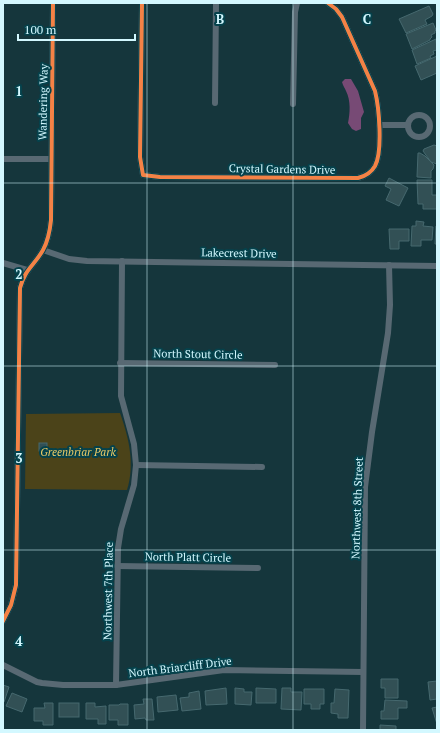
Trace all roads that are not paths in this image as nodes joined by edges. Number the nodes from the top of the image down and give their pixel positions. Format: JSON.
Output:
{"nodes":[{"id":1,"x":53,"y":3,"type":"edge"},
{"id":2,"x":142,"y":3,"type":"edge"},
{"id":3,"x":216,"y":3,"type":"edge"},
{"id":4,"x":297,"y":3,"type":"edge"},
{"id":5,"x":328,"y":3,"type":"edge"},
{"id":6,"x":215,"y":103,"type":"dead end"},
{"id":7,"x":293,"y":104,"type":"dead end"},
{"id":8,"x":379,"y":124,"type":"junction"},
{"id":9,"x":408,"y":125,"type":"junction"},
{"id":10,"x":430,"y":125,"type":"junction"},
{"id":11,"x":437,"y":125,"type":"edge"},
{"id":12,"x":3,"y":159,"type":"edge"},
{"id":13,"x":51,"y":159,"type":"junction"},
{"id":14,"x":43,"y":250,"type":"junction"},
{"id":15,"x":122,"y":262,"type":"junction"},
{"id":16,"x":3,"y":263,"type":"edge"},
{"id":17,"x":389,"y":265,"type":"junction"},
{"id":18,"x":437,"y":266,"type":"edge"},
{"id":19,"x":27,"y":270,"type":"junction"},
{"id":20,"x":120,"y":363,"type":"junction"},
{"id":21,"x":275,"y":365,"type":"dead end"},
{"id":22,"x":136,"y":465,"type":"junction"},
{"id":23,"x":262,"y":467,"type":"dead end"},
{"id":24,"x":117,"y":566,"type":"junction"},
{"id":25,"x":258,"y":568,"type":"dead end"},
{"id":26,"x":3,"y":619,"type":"edge"},
{"id":27,"x":3,"y":665,"type":"edge"},
{"id":28,"x":363,"y":672,"type":"junction"},
{"id":29,"x":116,"y":685,"type":"junction"},
{"id":30,"x":363,"y":730,"type":"edge"}],
"edges":[{"from":1,"to":13,"type":"street","name":"Wandering Way"},
{"from":2,"to":8,"type":"street","name":"Crystal Gardens Drive"},
{"from":3,"to":6,"type":"street"},
{"from":4,"to":7,"type":"street"},
{"from":5,"to":8,"type":"street","name":"Crystal Gardens Drive"},
{"from":8,"to":9,"type":"street"},
{"from":9,"to":10,"type":"street"},
{"from":9,"to":10,"type":"street"},
{"from":10,"to":11,"type":"street"},
{"from":12,"to":13,"type":"street"},
{"from":13,"to":14,"type":"street","name":"Wandering Way"},
{"from":14,"to":15,"type":"street","name":"Lakecrest Drive"},
{"from":14,"to":19,"type":"street","name":"Wandering Way"},
{"from":15,"to":17,"type":"street","name":"Lakecrest Drive"},
{"from":15,"to":20,"type":"street","name":"Northwest 7th Place"},
{"from":16,"to":19,"type":"street"},
{"from":17,"to":18,"type":"street","name":"Lakecrest Drive"},
{"from":17,"to":28,"type":"street","name":"Northwest 8th Street"},
{"from":19,"to":26,"type":"street","name":"Wandering Way"},
{"from":20,"to":21,"type":"street","name":"North Stout Circle"},
{"from":20,"to":22,"type":"street","name":"Northwest 7th Place"},
{"from":22,"to":23,"type":"street"},
{"from":22,"to":24,"type":"street","name":"Northwest 7th Place"},
{"from":24,"to":25,"type":"street","name":"North Platt Circle"},
{"from":24,"to":29,"type":"street","name":"Northwest 7th Place"},
{"from":27,"to":29,"type":"street","name":"North Briarcliff Drive"},
{"from":28,"to":29,"type":"street","name":"North Briarcliff Drive"},
{"from":28,"to":30,"type":"street","name":"Northwest 8th Street"}]}
